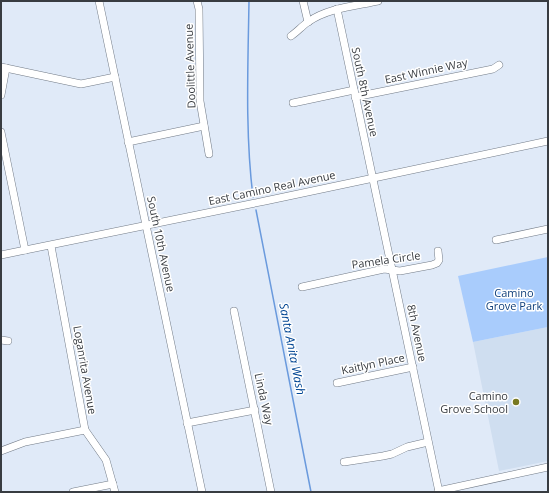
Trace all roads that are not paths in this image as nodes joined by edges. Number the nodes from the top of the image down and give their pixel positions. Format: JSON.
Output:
{"nodes":[{"id":1,"x":99,"y":1,"type":"edge"},
{"id":2,"x":197,"y":1,"type":"edge"},
{"id":3,"x":303,"y":1,"type":"edge"},
{"id":4,"x":378,"y":1,"type":"edge"},
{"id":5,"x":361,"y":3,"type":"edge"},
{"id":6,"x":337,"y":9,"type":"junction"},
{"id":7,"x":308,"y":22,"type":"junction"},
{"id":8,"x":292,"y":36,"type":"dead end"},
{"id":9,"x":499,"y":65,"type":"dead end"},
{"id":10,"x":4,"y":67,"type":"edge"},
{"id":11,"x":115,"y":77,"type":"junction"},
{"id":12,"x":355,"y":93,"type":"junction"},
{"id":13,"x":1,"y":95,"type":"edge"},
{"id":14,"x":293,"y":103,"type":"dead end"},
{"id":15,"x":204,"y":126,"type":"junction"},
{"id":16,"x":1,"y":132,"type":"edge"},
{"id":17,"x":548,"y":141,"type":"edge"},
{"id":18,"x":128,"y":142,"type":"junction"},
{"id":19,"x":209,"y":154,"type":"dead end"},
{"id":20,"x":372,"y":178,"type":"junction"},
{"id":21,"x":146,"y":226,"type":"junction"},
{"id":22,"x":548,"y":229,"type":"edge"},
{"id":23,"x":496,"y":240,"type":"dead end"},
{"id":24,"x":51,"y":246,"type":"junction"},
{"id":25,"x":25,"y":250,"type":"junction"},
{"id":26,"x":438,"y":251,"type":"dead end"},
{"id":27,"x":1,"y":255,"type":"edge"},
{"id":28,"x":392,"y":269,"type":"junction"},
{"id":29,"x":302,"y":287,"type":"dead end"},
{"id":30,"x":234,"y":311,"type":"dead end"},
{"id":31,"x":413,"y":367,"type":"junction"},
{"id":32,"x":337,"y":383,"type":"dead end"},
{"id":33,"x":255,"y":410,"type":"junction"},
{"id":34,"x":188,"y":423,"type":"junction"},
{"id":35,"x":85,"y":430,"type":"junction"},
{"id":36,"x":428,"y":442,"type":"junction"},
{"id":37,"x":1,"y":451,"type":"edge"},
{"id":38,"x":344,"y":462,"type":"dead end"},
{"id":39,"x":548,"y":467,"type":"edge"},
{"id":40,"x":113,"y":484,"type":"junction"},
{"id":41,"x":439,"y":491,"type":"edge"},
{"id":42,"x":73,"y":492,"type":"edge"},
{"id":43,"x":115,"y":492,"type":"edge"},
{"id":44,"x":202,"y":492,"type":"edge"},
{"id":45,"x":271,"y":492,"type":"edge"}],
"edges":[{"from":1,"to":11,"type":"street","name":"South 10th Avenue"},
{"from":2,"to":15,"type":"street","name":"Doolittle Avenue"},
{"from":3,"to":7,"type":"street"},
{"from":4,"to":5,"type":"street"},
{"from":5,"to":6,"type":"street"},
{"from":6,"to":7,"type":"street"},
{"from":6,"to":12,"type":"street","name":"South 8th Avenue"},
{"from":7,"to":8,"type":"street"},
{"from":9,"to":12,"type":"street","name":"East Winnie Way"},
{"from":10,"to":11,"type":"street"},
{"from":10,"to":13,"type":"street"},
{"from":11,"to":18,"type":"street","name":"South 10th Avenue"},
{"from":12,"to":14,"type":"street","name":"East Winnie Way"},
{"from":12,"to":20,"type":"street","name":"South 8th Avenue"},
{"from":15,"to":18,"type":"street"},
{"from":15,"to":19,"type":"street","name":"Doolittle Avenue"},
{"from":16,"to":25,"type":"street"},
{"from":17,"to":20,"type":"street","name":"East Camino Real Avenue"},
{"from":18,"to":21,"type":"street","name":"South 10th Avenue"},
{"from":20,"to":21,"type":"street","name":"East Camino Real Avenue"},
{"from":20,"to":28,"type":"street","name":"8th Avenue"},
{"from":21,"to":24,"type":"street","name":"East Camino Real Avenue"},
{"from":21,"to":34,"type":"street","name":"South 10th Avenue"},
{"from":22,"to":23,"type":"street"},
{"from":24,"to":25,"type":"street","name":"East Camino Real Avenue"},
{"from":24,"to":35,"type":"street","name":"Loganrita Avenue"},
{"from":25,"to":27,"type":"street","name":"East Camino Real Avenue"},
{"from":26,"to":28,"type":"street","name":"Pamela Circle"},
{"from":28,"to":29,"type":"street","name":"Pamela Circle"},
{"from":28,"to":31,"type":"street","name":"8th Avenue"},
{"from":30,"to":33,"type":"street","name":"Linda Way"},
{"from":31,"to":32,"type":"street","name":"Kaitlyn Place"},
{"from":31,"to":36,"type":"street","name":"8th Avenue"},
{"from":33,"to":34,"type":"street"},
{"from":33,"to":45,"type":"street","name":"Linda Way"},
{"from":34,"to":44,"type":"street","name":"South 10th Avenue"},
{"from":35,"to":37,"type":"street"},
{"from":35,"to":40,"type":"street","name":"Loganrita Avenue"},
{"from":36,"to":38,"type":"street"},
{"from":36,"to":41,"type":"street","name":"8th Avenue"},
{"from":39,"to":41,"type":"street"},
{"from":40,"to":42,"type":"street"},
{"from":40,"to":43,"type":"street","name":"Loganrita Avenue"}]}
